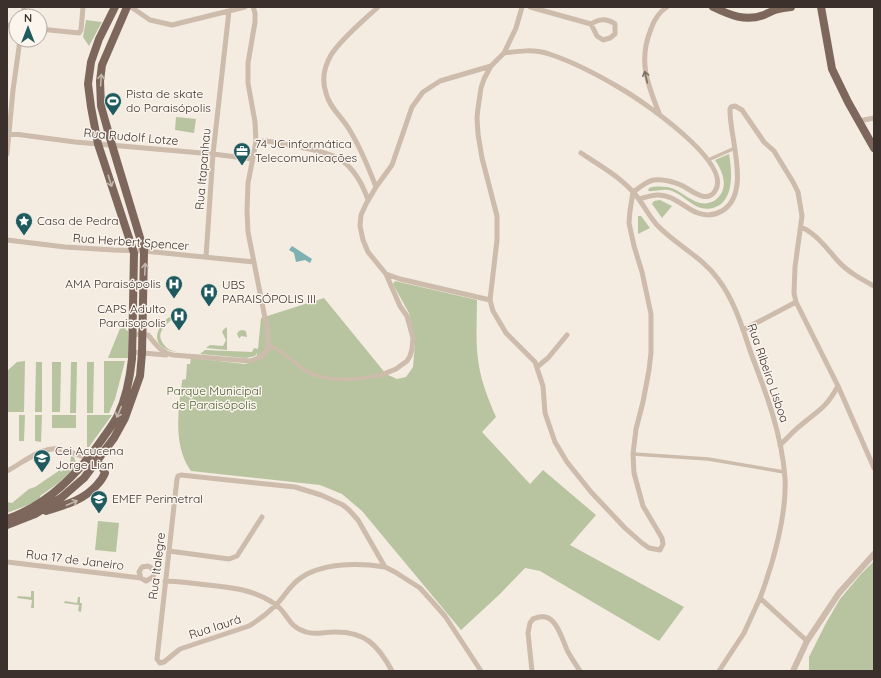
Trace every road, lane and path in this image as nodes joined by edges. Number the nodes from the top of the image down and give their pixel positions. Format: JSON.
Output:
{"nodes":[{"id":1,"x":82,"y":7,"type":"edge"},
{"id":2,"x":114,"y":7,"type":"edge"},
{"id":3,"x":127,"y":7,"type":"edge"},
{"id":4,"x":131,"y":7,"type":"edge"},
{"id":5,"x":245,"y":7,"type":"edge"},
{"id":6,"x":253,"y":7,"type":"edge"},
{"id":7,"x":378,"y":7,"type":"edge"},
{"id":8,"x":522,"y":7,"type":"edge"},
{"id":9,"x":530,"y":7,"type":"edge"},
{"id":10,"x":667,"y":7,"type":"edge"},
{"id":11,"x":713,"y":7,"type":"edge"},
{"id":12,"x":791,"y":7,"type":"edge"},
{"id":13,"x":821,"y":7,"type":"edge"},
{"id":14,"x":661,"y":8,"type":"edge"},
{"id":15,"x":774,"y":8,"type":"edge"},
{"id":16,"x":727,"y":10,"type":"edge"},
{"id":17,"x":229,"y":11,"type":"junction"},
{"id":18,"x":590,"y":24,"type":"junction"},
{"id":19,"x":48,"y":30,"type":"edge"},
{"id":20,"x":19,"y":48,"type":"edge"},
{"id":21,"x":504,"y":53,"type":"junction"},
{"id":22,"x":491,"y":66,"type":"junction"},
{"id":23,"x":659,"y":114,"type":"junction"},
{"id":24,"x":874,"y":118,"type":"edge"},
{"id":25,"x":859,"y":121,"type":"junction"},
{"id":26,"x":8,"y":133,"type":"edge"},
{"id":27,"x":256,"y":142,"type":"junction"},
{"id":28,"x":98,"y":144,"type":"junction"},
{"id":29,"x":873,"y":144,"type":"edge"},
{"id":30,"x":112,"y":145,"type":"junction"},
{"id":31,"x":735,"y":148,"type":"junction"},
{"id":32,"x":581,"y":153,"type":"dead end"},
{"id":33,"x":7,"y":154,"type":"edge"},
{"id":34,"x":213,"y":154,"type":"junction"},
{"id":35,"x":252,"y":159,"type":"junction"},
{"id":36,"x":708,"y":160,"type":"junction"},
{"id":37,"x":376,"y":187,"type":"junction"},
{"id":38,"x":633,"y":192,"type":"junction"},
{"id":39,"x":639,"y":199,"type":"junction"},
{"id":40,"x":368,"y":200,"type":"junction"},
{"id":41,"x":801,"y":227,"type":"junction"},
{"id":42,"x":7,"y":240,"type":"edge"},
{"id":43,"x":134,"y":251,"type":"junction"},
{"id":44,"x":144,"y":251,"type":"junction"},
{"id":45,"x":206,"y":257,"type":"junction"},
{"id":46,"x":254,"y":262,"type":"junction"},
{"id":47,"x":386,"y":274,"type":"junction"},
{"id":48,"x":874,"y":286,"type":"edge"},
{"id":49,"x":490,"y":300,"type":"junction"},
{"id":50,"x":796,"y":302,"type":"junction"},
{"id":51,"x":743,"y":330,"type":"junction"},
{"id":52,"x":132,"y":334,"type":"junction"},
{"id":53,"x":142,"y":334,"type":"junction"},
{"id":54,"x":567,"y":335,"type":"dead end"},
{"id":55,"x":269,"y":345,"type":"junction"},
{"id":56,"x":132,"y":352,"type":"junction"},
{"id":57,"x":142,"y":353,"type":"junction"},
{"id":58,"x":169,"y":355,"type":"junction"},
{"id":59,"x":537,"y":367,"type":"junction"},
{"id":60,"x":381,"y":375,"type":"joint"},
{"id":61,"x":838,"y":386,"type":"junction"},
{"id":62,"x":780,"y":446,"type":"junction"},
{"id":63,"x":633,"y":454,"type":"junction"},
{"id":64,"x":89,"y":459,"type":"junction"},
{"id":65,"x":97,"y":463,"type":"junction"},
{"id":66,"x":874,"y":468,"type":"edge"},
{"id":67,"x":7,"y":471,"type":"edge"},
{"id":68,"x":784,"y":472,"type":"junction"},
{"id":69,"x":35,"y":514,"type":"junction"},
{"id":70,"x":262,"y":517,"type":"dead end"},
{"id":71,"x":7,"y":519,"type":"edge"},
{"id":72,"x":7,"y":525,"type":"edge"},
{"id":73,"x":169,"y":551,"type":"junction"},
{"id":74,"x":874,"y":554,"type":"edge"},
{"id":75,"x":7,"y":562,"type":"edge"},
{"id":76,"x":385,"y":567,"type":"junction"},
{"id":77,"x":141,"y":578,"type":"dead end"},
{"id":78,"x":165,"y":581,"type":"junction"},
{"id":79,"x":760,"y":598,"type":"junction"},
{"id":80,"x":276,"y":605,"type":"junction"},
{"id":81,"x":807,"y":641,"type":"junction"},
{"id":82,"x":158,"y":661,"type":"joint"},
{"id":83,"x":392,"y":671,"type":"edge"},
{"id":84,"x":481,"y":671,"type":"edge"},
{"id":85,"x":532,"y":671,"type":"edge"},
{"id":86,"x":580,"y":671,"type":"edge"},
{"id":87,"x":719,"y":671,"type":"edge"},
{"id":88,"x":792,"y":671,"type":"edge"}],
"edges":[{"from":1,"to":19,"type":"street"},
{"from":2,"to":28,"type":"main road"},
{"from":30,"to":3,"type":"main road","one_way":true},
{"from":4,"to":17,"type":"street"},
{"from":5,"to":17,"type":"street"},
{"from":6,"to":27,"type":"street"},
{"from":7,"to":37,"type":"street"},
{"from":8,"to":21,"type":"street"},
{"from":9,"to":18,"type":"street"},
{"from":10,"to":14,"type":"street"},
{"from":11,"to":16,"type":"main road"},
{"from":12,"to":15,"type":"main road"},
{"from":13,"to":25,"type":"main road"},
{"from":23,"to":14,"type":"street","one_way":true},
{"from":15,"to":16,"type":"main road"},
{"from":17,"to":34,"type":"street","name":"Rua Itapanhau"},
{"from":18,"to":18,"type":"street"},
{"from":20,"to":26,"type":"street"},
{"from":21,"to":22,"type":"street"},
{"from":21,"to":23,"type":"street"},
{"from":22,"to":37,"type":"street"},
{"from":22,"to":49,"type":"street"},
{"from":23,"to":36,"type":"street"},
{"from":24,"to":25,"type":"street"},
{"from":25,"to":29,"type":"main road"},
{"from":26,"to":28,"type":"street","name":"Rua Rudolf Lotze"},
{"from":26,"to":33,"type":"street"},
{"from":27,"to":35,"type":"street"},
{"from":27,"to":40,"type":"street"},
{"from":28,"to":30,"type":"street","name":"Rua Rudolf Lotze"},
{"from":28,"to":43,"type":"main road","one_way":true},
{"from":30,"to":34,"type":"street","name":"Rua Rudolf Lotze"},
{"from":30,"to":44,"type":"main road"},
{"from":31,"to":36,"type":"street"},
{"from":31,"to":39,"type":"street"},
{"from":31,"to":41,"type":"street"},
{"from":32,"to":38,"type":"street","name":"Rua Ribeiro Lisboa"},
{"from":34,"to":35,"type":"street","name":"Rua Rudolf Lotze"},
{"from":34,"to":45,"type":"street","name":"Rua Itapanhau"},
{"from":35,"to":46,"type":"street"},
{"from":36,"to":38,"type":"street"},
{"from":37,"to":40,"type":"street"},
{"from":38,"to":39,"type":"street","name":"Rua Ribeiro Lisboa"},
{"from":38,"to":63,"type":"street"},
{"from":39,"to":51,"type":"street","name":"Rua Ribeiro Lisboa"},
{"from":40,"to":47,"type":"street"},
{"from":41,"to":48,"type":"street"},
{"from":41,"to":50,"type":"street"},
{"from":42,"to":43,"type":"street","name":"Rua Herbert Spencer"},
{"from":43,"to":44,"type":"street","name":"Rua Herbert Spencer"},
{"from":43,"to":52,"type":"main road"},
{"from":44,"to":45,"type":"street","name":"Rua Herbert Spencer"},
{"from":53,"to":44,"type":"main road","one_way":true},
{"from":45,"to":46,"type":"street","name":"Rua Herbert Spencer"},
{"from":46,"to":55,"type":"street"},
{"from":47,"to":49,"type":"street"},
{"from":47,"to":60,"type":"street"},
{"from":49,"to":59,"type":"street"},
{"from":50,"to":51,"type":"street"},
{"from":50,"to":61,"type":"street"},
{"from":51,"to":62,"type":"street","name":"Rua Ribeiro Lisboa"},
{"from":52,"to":53,"type":"street"},
{"from":52,"to":56,"type":"main road"},
{"from":53,"to":57,"type":"main road"},
{"from":53,"to":58,"type":"street"},
{"from":54,"to":59,"type":"street"},
{"from":55,"to":58,"type":"street"},
{"from":55,"to":60,"type":"street"},
{"from":56,"to":57,"type":"street"},
{"from":56,"to":64,"type":"main road","one_way":true},
{"from":57,"to":58,"type":"street"},
{"from":57,"to":65,"type":"main road"},
{"from":59,"to":63,"type":"street"},
{"from":61,"to":62,"type":"street"},
{"from":61,"to":66,"type":"street"},
{"from":62,"to":68,"type":"street","name":"Rua Ribeiro Lisboa"},
{"from":63,"to":68,"type":"street"},
{"from":64,"to":65,"type":"main road"},
{"from":64,"to":67,"type":"street"},
{"from":64,"to":71,"type":"main road"},
{"from":65,"to":69,"type":"main road"},
{"from":69,"to":65,"type":"main road","one_way":true},
{"from":68,"to":79,"type":"street","name":"Rua Ribeiro Lisboa"},
{"from":69,"to":72,"type":"main road"},
{"from":70,"to":73,"type":"street"},
{"from":73,"to":76,"type":"street","name":"Rua Italegre"},
{"from":73,"to":78,"type":"street","name":"Rua Italegre"},
{"from":74,"to":81,"type":"street"},
{"from":75,"to":77,"type":"street","name":"Rua 17 de Janeiro"},
{"from":76,"to":80,"type":"street","name":"Rua Iaurá"},
{"from":76,"to":84,"type":"street"},
{"from":78,"to":80,"type":"street"},
{"from":78,"to":82,"type":"street","name":"Rua Italegre"},
{"from":79,"to":81,"type":"street"},
{"from":79,"to":87,"type":"street","name":"Rua Ribeiro Lisboa"},
{"from":80,"to":82,"type":"street","name":"Rua Iaurá"},
{"from":80,"to":83,"type":"street"},
{"from":81,"to":88,"type":"street"},
{"from":85,"to":86,"type":"street"}]}
